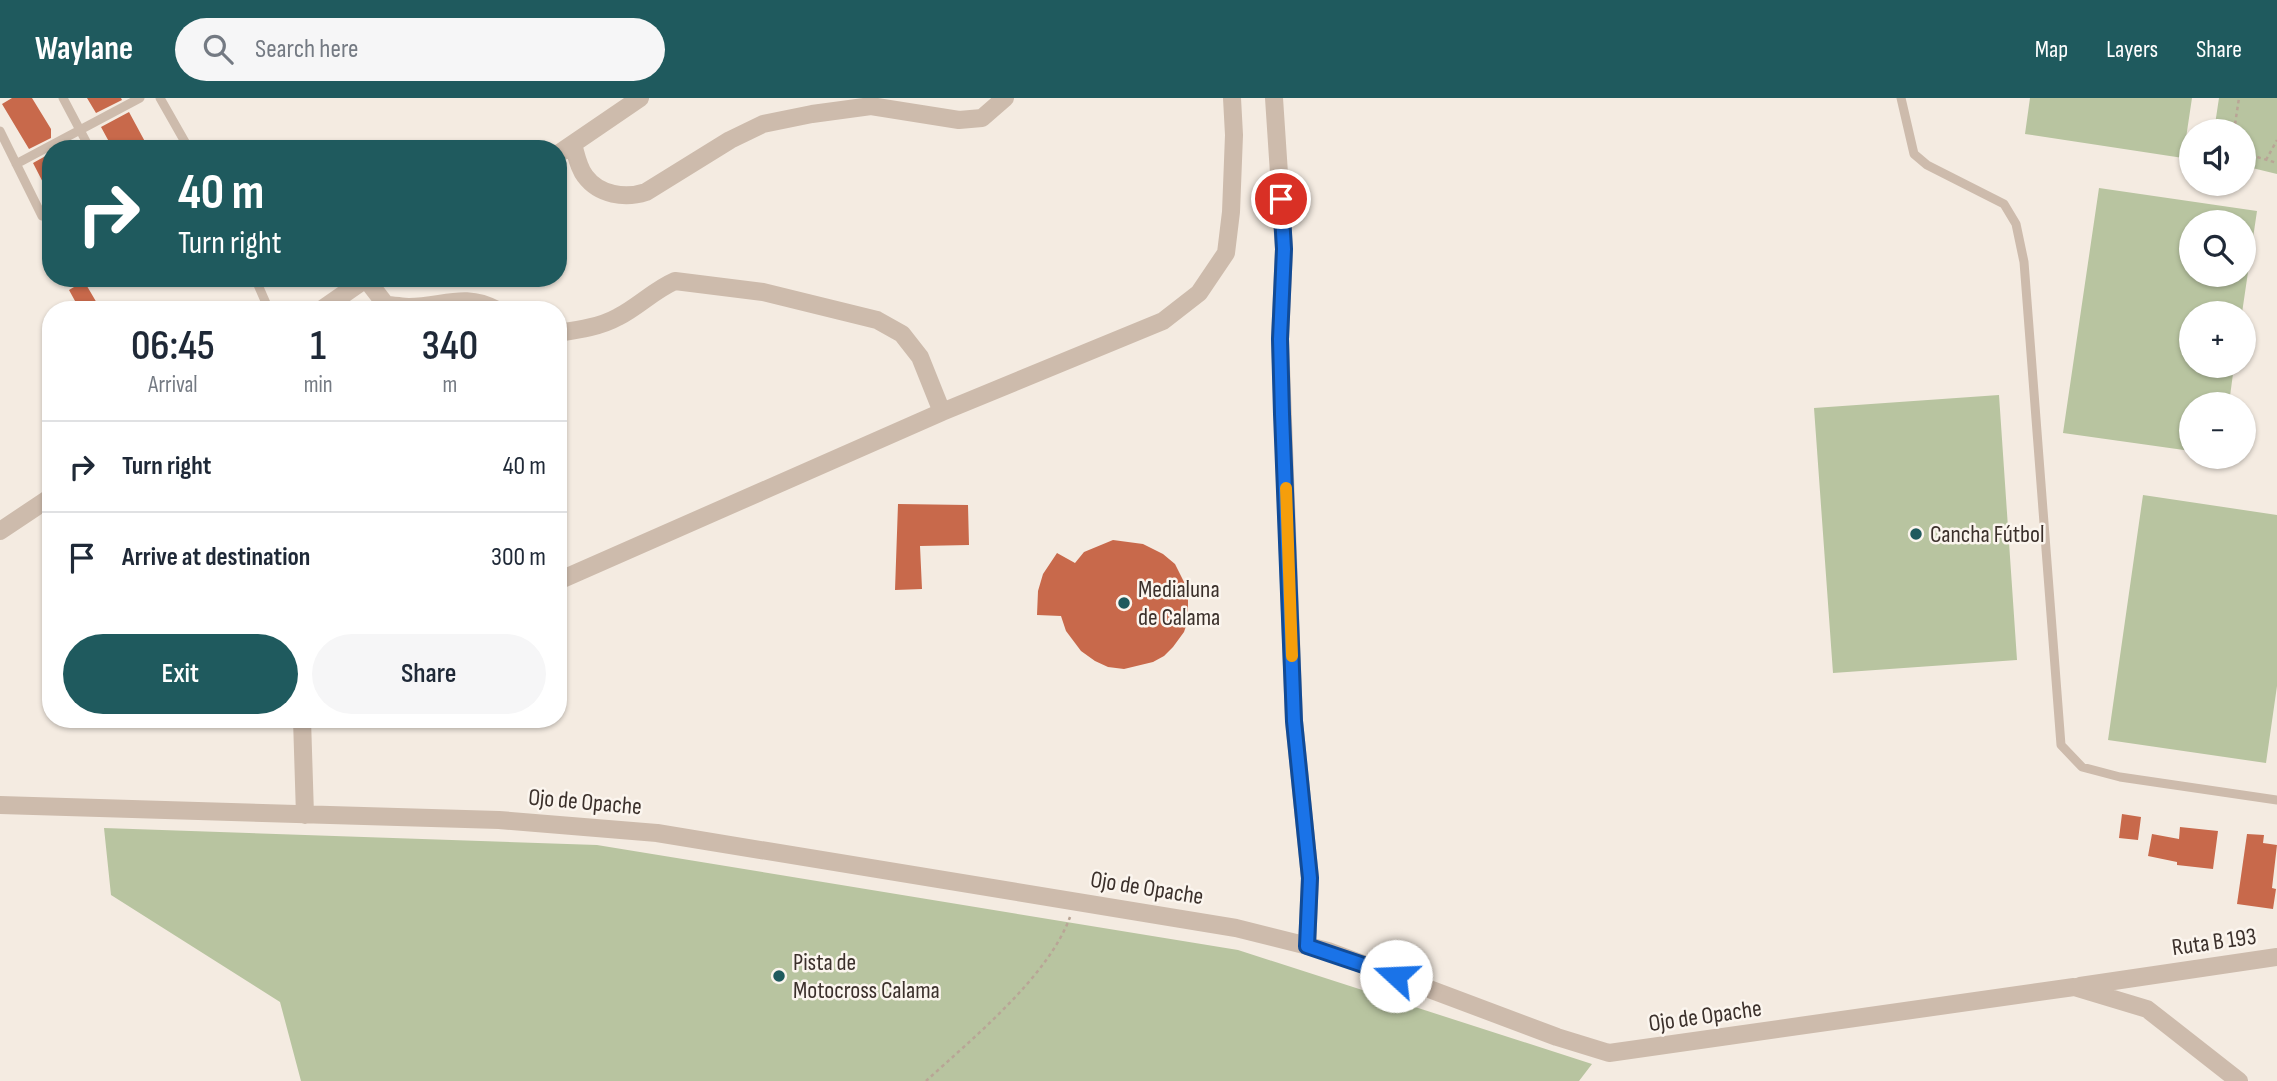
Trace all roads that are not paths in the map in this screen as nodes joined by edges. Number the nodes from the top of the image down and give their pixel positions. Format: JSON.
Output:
{"nodes":[{"id":1,"x":63,"y":98,"type":"edge"},
{"id":2,"x":140,"y":98,"type":"edge"},
{"id":3,"x":160,"y":98,"type":"edge"},
{"id":4,"x":640,"y":98,"type":"edge"},
{"id":5,"x":1005,"y":98,"type":"edge"},
{"id":6,"x":1232,"y":98,"type":"edge"},
{"id":7,"x":1274,"y":98,"type":"edge"},
{"id":8,"x":1901,"y":98,"type":"edge"},
{"id":9,"x":80,"y":130,"type":"junction"},
{"id":10,"x":0,"y":131,"type":"edge"},
{"id":11,"x":61,"y":140,"type":"edge"},
{"id":12,"x":85,"y":140,"type":"edge"},
{"id":13,"x":184,"y":140,"type":"edge"},
{"id":14,"x":573,"y":144,"type":"junction"},
{"id":15,"x":567,"y":148,"type":"edge"},
{"id":16,"x":42,"y":150,"type":"edge"},
{"id":17,"x":16,"y":164,"type":"junction"},
{"id":18,"x":42,"y":216,"type":"dead end"},
{"id":19,"x":354,"y":287,"type":"edge"},
{"id":20,"x":372,"y":287,"type":"edge"},
{"id":21,"x":334,"y":301,"type":"edge"},
{"id":22,"x":383,"y":301,"type":"edge"},
{"id":23,"x":446,"y":301,"type":"edge"},
{"id":24,"x":475,"y":301,"type":"edge"},
{"id":25,"x":567,"y":331,"type":"edge"},
{"id":26,"x":942,"y":412,"type":"junction"},
{"id":27,"x":42,"y":503,"type":"edge"},
{"id":28,"x":0,"y":531,"type":"edge"},
{"id":29,"x":567,"y":577,"type":"edge"},
{"id":30,"x":302,"y":728,"type":"edge"},
{"id":31,"x":2277,"y":800,"type":"edge"},
{"id":32,"x":0,"y":805,"type":"edge"},
{"id":33,"x":305,"y":815,"type":"junction"},
{"id":34,"x":1307,"y":946,"type":"junction"},
{"id":35,"x":2277,"y":957,"type":"edge"},
{"id":36,"x":2158,"y":975,"type":"junction"},
{"id":37,"x":2074,"y":987,"type":"junction"},
{"id":38,"x":2147,"y":1009,"type":"junction"},
{"id":39,"x":2239,"y":1081,"type":"edge"}],
"edges":[{"from":1,"to":9,"type":"lane"},
{"from":2,"to":9,"type":"lane"},
{"from":3,"to":13,"type":"lane"},
{"from":4,"to":14,"type":"street"},
{"from":5,"to":14,"type":"street"},
{"from":6,"to":26,"type":"street"},
{"from":7,"to":34,"type":"street"},
{"from":8,"to":31,"type":"lane"},
{"from":9,"to":11,"type":"lane"},
{"from":9,"to":12,"type":"lane"},
{"from":10,"to":17,"type":"lane"},
{"from":14,"to":15,"type":"street"},
{"from":16,"to":17,"type":"lane"},
{"from":17,"to":18,"type":"lane"},
{"from":19,"to":21,"type":"street"},
{"from":20,"to":22,"type":"street"},
{"from":23,"to":24,"type":"street"},
{"from":25,"to":26,"type":"street"},
{"from":26,"to":29,"type":"street"},
{"from":27,"to":28,"type":"street"},
{"from":30,"to":33,"type":"street"},
{"from":32,"to":33,"type":"street","name":"Ojo de Opache"},
{"from":33,"to":34,"type":"street","name":"Ojo de Opache"},
{"from":34,"to":37,"type":"street","name":"Ojo de Opache"},
{"from":35,"to":36,"type":"street","name":"Ruta B 193"},
{"from":36,"to":37,"type":"street","name":"Ruta B 193"},
{"from":36,"to":38,"type":"street","name":"Ruta B 193"},
{"from":37,"to":38,"type":"street","name":"Ojo de Opache"},
{"from":38,"to":39,"type":"street","name":"Ojo de Opache"}]}
